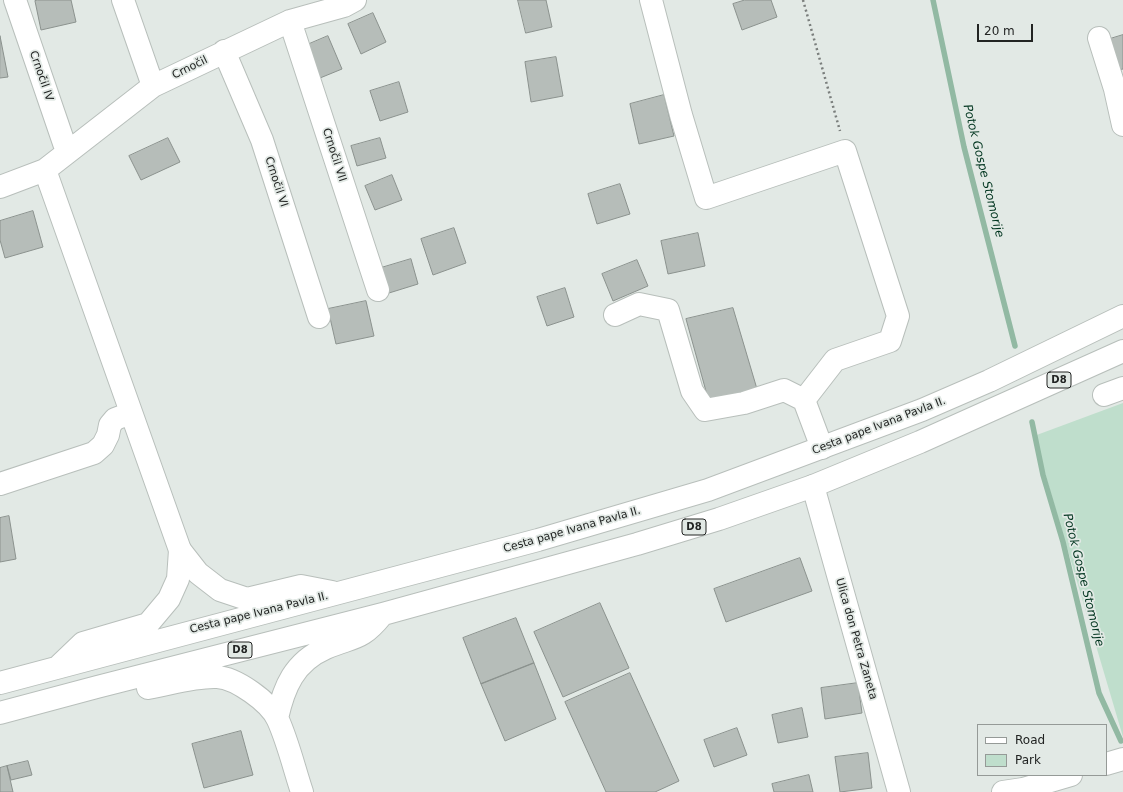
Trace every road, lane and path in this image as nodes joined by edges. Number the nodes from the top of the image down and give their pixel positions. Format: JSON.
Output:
{"nodes":[{"id":1,"x":15,"y":0,"type":"edge"},
{"id":2,"x":123,"y":0,"type":"edge"},
{"id":3,"x":355,"y":0,"type":"edge"},
{"id":4,"x":651,"y":0,"type":"edge"},
{"id":5,"x":803,"y":0,"type":"edge"},
{"id":6,"x":329,"y":5,"type":"edge"},
{"id":7,"x":290,"y":21,"type":"junction"},
{"id":8,"x":1100,"y":38,"type":"dead end"},
{"id":9,"x":224,"y":51,"type":"junction"},
{"id":10,"x":153,"y":86,"type":"junction"},
{"id":11,"x":1123,"y":125,"type":"edge"},
{"id":12,"x":845,"y":151,"type":"junction"},
{"id":13,"x":67,"y":152,"type":"junction"},
{"id":14,"x":45,"y":170,"type":"junction"},
{"id":15,"x":0,"y":187,"type":"edge"},
{"id":16,"x":378,"y":290,"type":"dead end"},
{"id":17,"x":615,"y":315,"type":"dead end"},
{"id":18,"x":1123,"y":316,"type":"edge"},
{"id":19,"x":320,"y":317,"type":"dead end"},
{"id":20,"x":1123,"y":351,"type":"edge"},
{"id":21,"x":804,"y":400,"type":"junction"},
{"id":22,"x":131,"y":413,"type":"junction"},
{"id":23,"x":822,"y":448,"type":"junction"},
{"id":24,"x":0,"y":484,"type":"edge"},
{"id":25,"x":813,"y":486,"type":"junction"},
{"id":26,"x":180,"y":550,"type":"junction"},
{"id":27,"x":337,"y":593,"type":"junction"},
{"id":28,"x":383,"y":614,"type":"junction"},
{"id":29,"x":59,"y":666,"type":"junction"},
{"id":30,"x":0,"y":683,"type":"edge"},
{"id":31,"x":97,"y":687,"type":"junction"},
{"id":32,"x":0,"y":713,"type":"edge"},
{"id":33,"x":277,"y":718,"type":"junction"},
{"id":34,"x":1123,"y":759,"type":"edge"},
{"id":35,"x":1107,"y":764,"type":"edge"},
{"id":36,"x":1068,"y":776,"type":"edge"},
{"id":37,"x":302,"y":792,"type":"edge"},
{"id":38,"x":900,"y":792,"type":"edge"},
{"id":39,"x":1003,"y":792,"type":"edge"}],
"edges":[{"from":1,"to":13,"type":"main road","name":"Crnočil IV"},
{"from":2,"to":10,"type":"main road"},
{"from":3,"to":6,"type":"main road","name":"Crnočil"},
{"from":4,"to":12,"type":"main road"},
{"from":5,"to":12,"type":"path"},
{"from":6,"to":7,"type":"main road","name":"Crnočil"},
{"from":7,"to":9,"type":"main road","name":"Crnočil"},
{"from":7,"to":16,"type":"main road","name":"Crnočil VII"},
{"from":8,"to":11,"type":"main road"},
{"from":9,"to":10,"type":"main road","name":"Crnočil"},
{"from":9,"to":19,"type":"main road","name":"Crnočil VI"},
{"from":10,"to":13,"type":"main road","name":"Crnočil"},
{"from":12,"to":21,"type":"main road"},
{"from":13,"to":14,"type":"main road","name":"Crnočil"},
{"from":14,"to":15,"type":"main road","name":"Crnočil"},
{"from":14,"to":22,"type":"main road"},
{"from":17,"to":21,"type":"main road"},
{"from":18,"to":23,"type":"main road","name":"Cesta pape Ivana Pavla II."},
{"from":20,"to":25,"type":"main road","number":"D8"},
{"from":21,"to":23,"type":"main road"},
{"from":22,"to":24,"type":"main road"},
{"from":22,"to":26,"type":"main road"},
{"from":23,"to":27,"type":"main road","name":"Cesta pape Ivana Pavla II."},
{"from":25,"to":28,"type":"main road","number":"D8"},
{"from":25,"to":38,"type":"main road","name":"Ulica don Petra Zaneta"},
{"from":26,"to":27,"type":"main road"},
{"from":26,"to":29,"type":"main road"},
{"from":27,"to":29,"type":"main road","name":"Cesta pape Ivana Pavla II."},
{"from":28,"to":31,"type":"main road","number":"D8"},
{"from":28,"to":33,"type":"main road"},
{"from":29,"to":30,"type":"main road","name":"Cesta pape Ivana Pavla II."},
{"from":31,"to":32,"type":"main road","number":"D8"},
{"from":31,"to":33,"type":"main road"},
{"from":33,"to":37,"type":"main road"},
{"from":34,"to":35,"type":"main road"},
{"from":36,"to":39,"type":"main road"}]}
